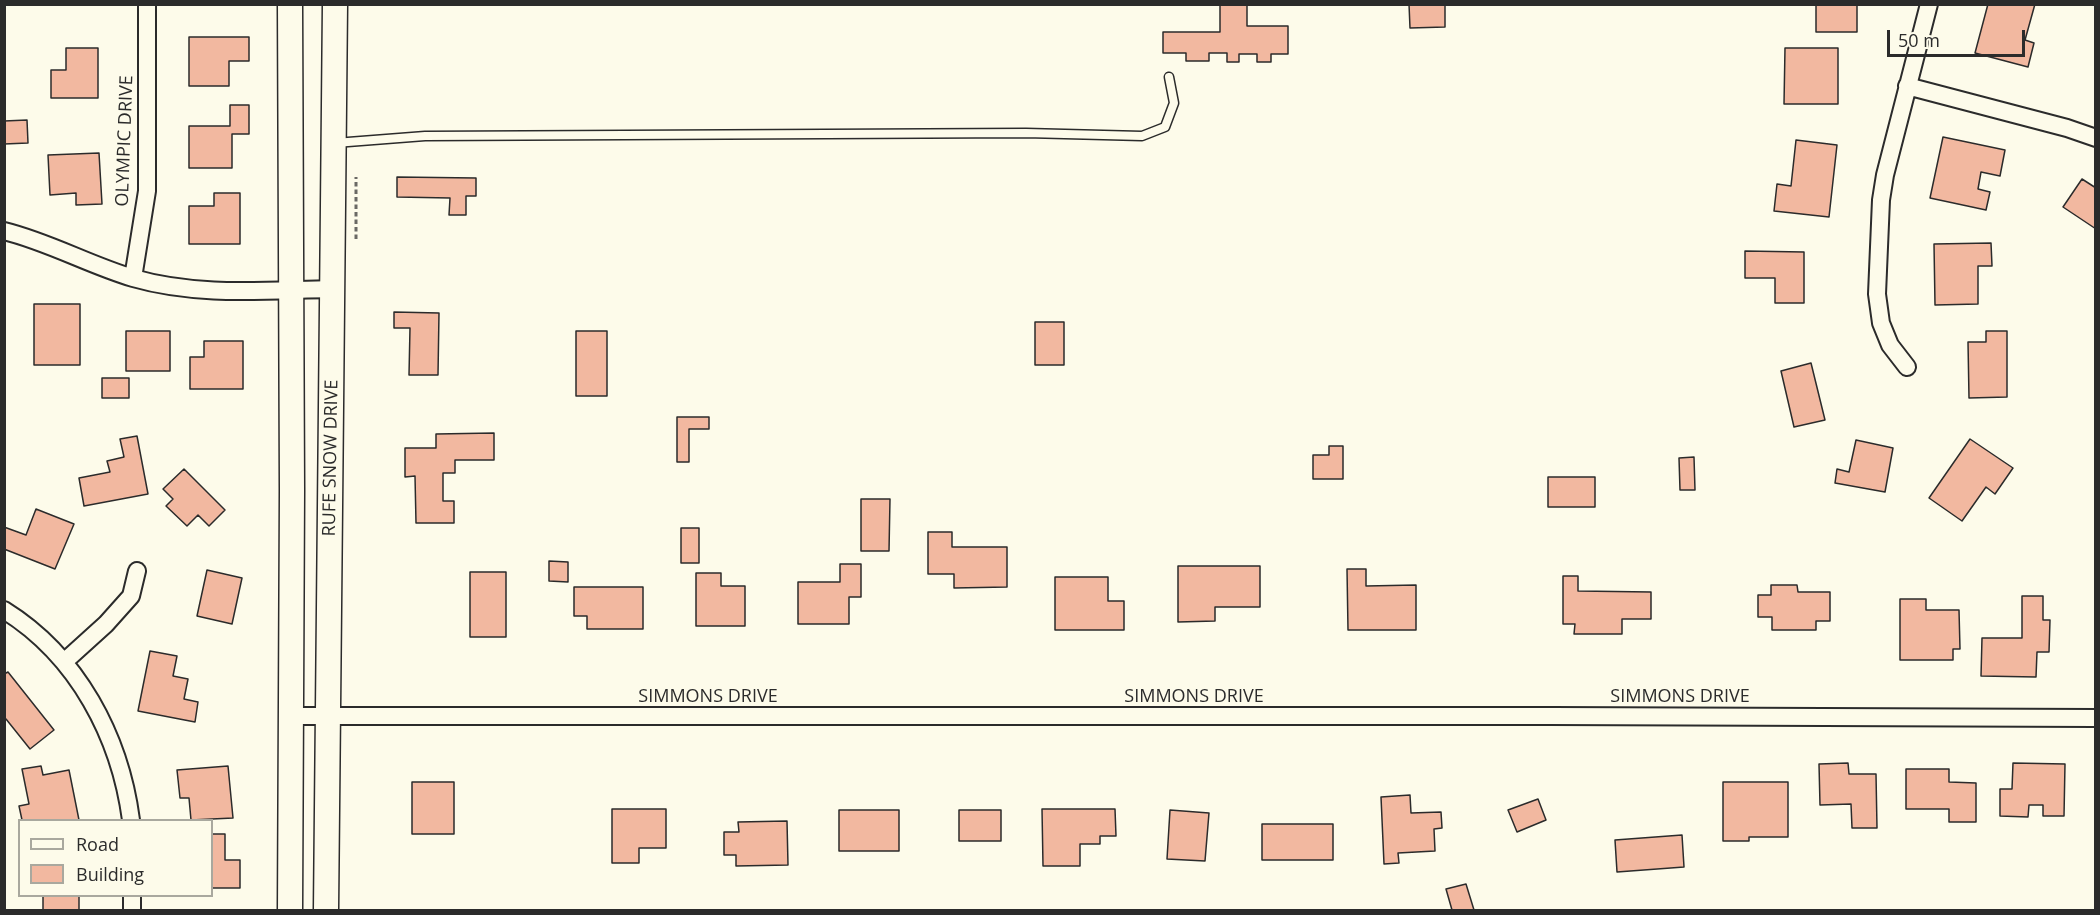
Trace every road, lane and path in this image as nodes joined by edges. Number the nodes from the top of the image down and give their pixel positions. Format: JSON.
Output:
{"nodes":[{"id":1,"x":147,"y":4,"type":"edge"},
{"id":2,"x":290,"y":4,"type":"edge"},
{"id":3,"x":335,"y":4,"type":"edge"},
{"id":4,"x":1929,"y":4,"type":"edge"},
{"id":5,"x":1170,"y":77,"type":"dead end"},
{"id":6,"x":1907,"y":86,"type":"junction"},
{"id":7,"x":2096,"y":138,"type":"edge"},
{"id":8,"x":335,"y":143,"type":"junction"},
{"id":9,"x":4,"y":231,"type":"edge"},
{"id":10,"x":133,"y":278,"type":"junction"},
{"id":11,"x":290,"y":289,"type":"junction"},
{"id":12,"x":333,"y":289,"type":"junction"},
{"id":13,"x":1907,"y":367,"type":"dead end"},
{"id":14,"x":137,"y":571,"type":"dead end"},
{"id":15,"x":4,"y":610,"type":"edge"},
{"id":16,"x":64,"y":662,"type":"junction"},
{"id":17,"x":292,"y":716,"type":"junction"},
{"id":18,"x":328,"y":716,"type":"junction"},
{"id":19,"x":2096,"y":718,"type":"edge"},
{"id":20,"x":131,"y":819,"type":"edge"},
{"id":21,"x":290,"y":910,"type":"edge"},
{"id":22,"x":327,"y":910,"type":"edge"}],
"edges":[{"from":1,"to":10,"type":"street","name":"OLYMPIC DRIVE"},
{"from":2,"to":11,"type":"main road"},
{"from":3,"to":8,"type":"main road","name":"RUFE SNOW DRIVE"},
{"from":4,"to":6,"type":"street"},
{"from":5,"to":8,"type":"lane"},
{"from":6,"to":7,"type":"street"},
{"from":6,"to":13,"type":"street"},
{"from":8,"to":12,"type":"main road","name":"RUFE SNOW DRIVE"},
{"from":9,"to":10,"type":"street"},
{"from":10,"to":11,"type":"street"},
{"from":11,"to":12,"type":"street"},
{"from":11,"to":17,"type":"main road"},
{"from":12,"to":18,"type":"main road","name":"RUFE SNOW DRIVE"},
{"from":14,"to":16,"type":"street"},
{"from":15,"to":16,"type":"street"},
{"from":16,"to":20,"type":"street"},
{"from":17,"to":18,"type":"street","name":"SIMMONS DRIVE"},
{"from":17,"to":21,"type":"main road"},
{"from":18,"to":19,"type":"street","name":"SIMMONS DRIVE"},
{"from":18,"to":22,"type":"main road","name":"RUFE SNOW DRIVE"}]}
